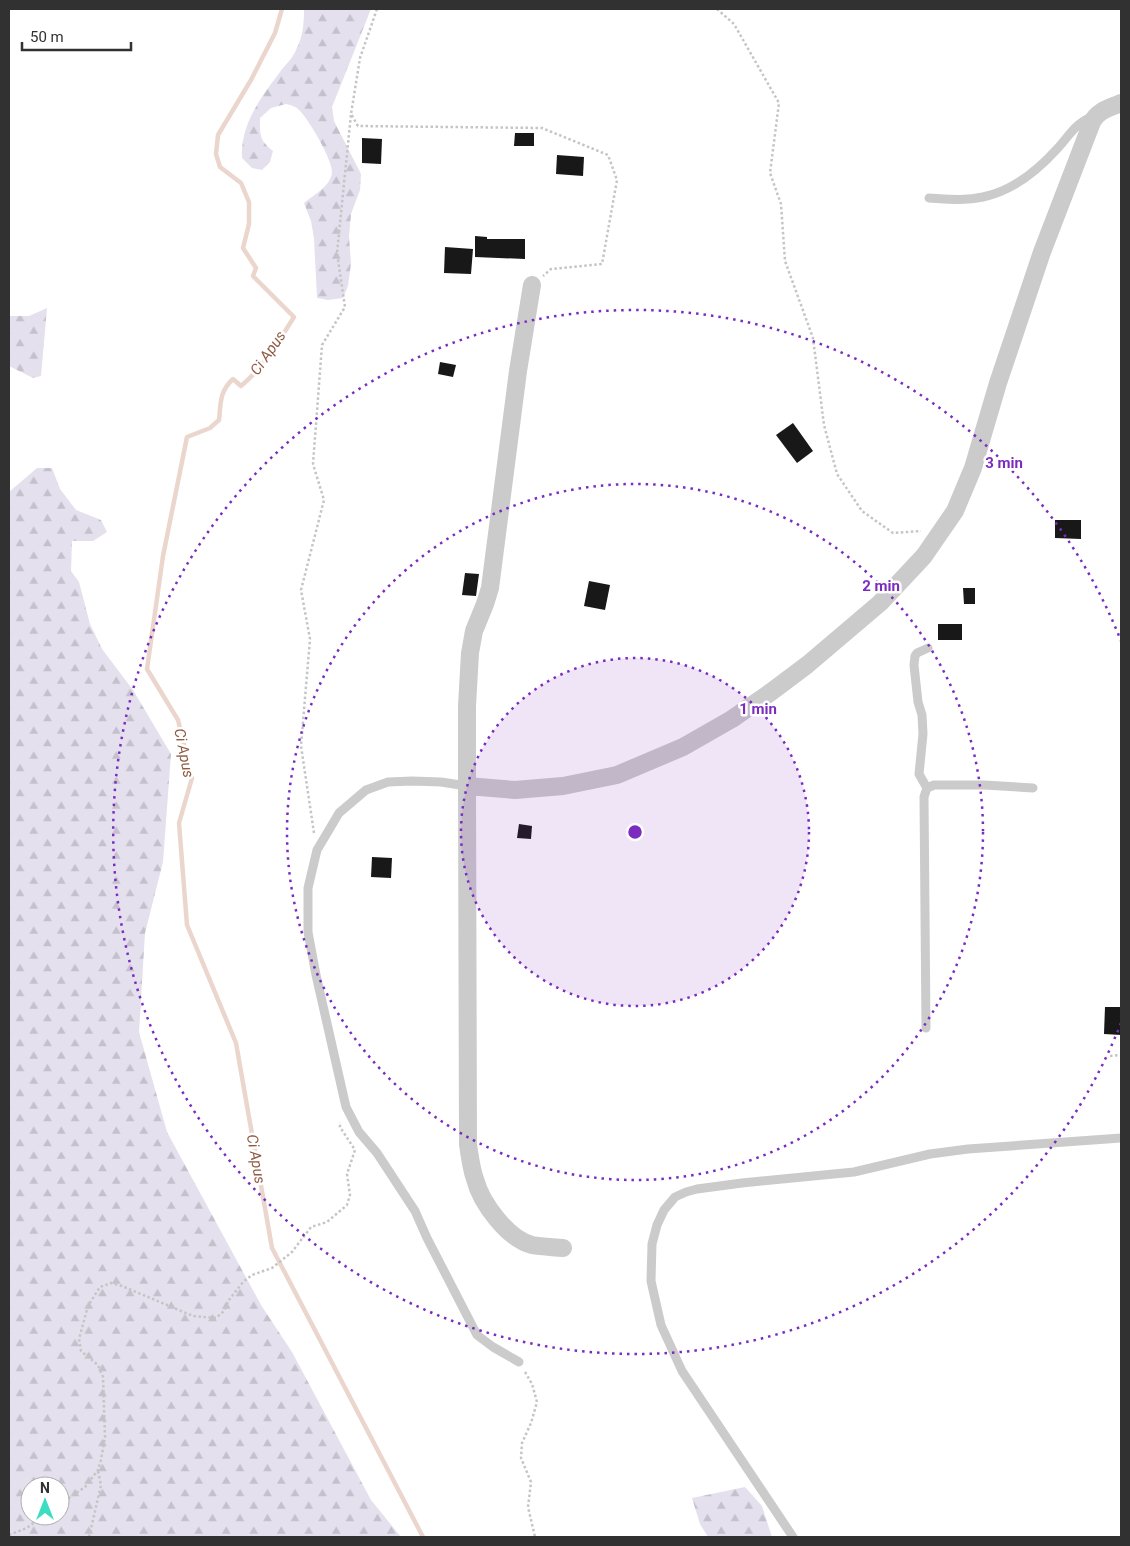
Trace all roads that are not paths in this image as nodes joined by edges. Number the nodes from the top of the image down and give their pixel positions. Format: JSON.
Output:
{"nodes":[{"id":1,"x":1121,"y":103,"type":"edge"},
{"id":2,"x":1095,"y":115,"type":"junction"},
{"id":3,"x":929,"y":198,"type":"dead end"},
{"id":4,"x":532,"y":285,"type":"road end"},
{"id":5,"x":928,"y":648,"type":"dead end"},
{"id":6,"x":467,"y":786,"type":"junction"},
{"id":7,"x":927,"y":788,"type":"junction"},
{"id":8,"x":1033,"y":788,"type":"dead end"},
{"id":9,"x":926,"y":1028,"type":"dead end"},
{"id":10,"x":1121,"y":1138,"type":"edge"},
{"id":11,"x":564,"y":1248,"type":"dead end"},
{"id":12,"x":519,"y":1362,"type":"road end"},
{"id":13,"x":793,"y":1537,"type":"edge"}],
"edges":[{"from":1,"to":2,"type":"street"},
{"from":2,"to":3,"type":"lane"},
{"from":2,"to":6,"type":"street"},
{"from":4,"to":6,"type":"street"},
{"from":5,"to":7,"type":"lane"},
{"from":6,"to":11,"type":"street"},
{"from":6,"to":12,"type":"lane"},
{"from":7,"to":8,"type":"lane"},
{"from":7,"to":9,"type":"lane"},
{"from":10,"to":13,"type":"lane"}]}
